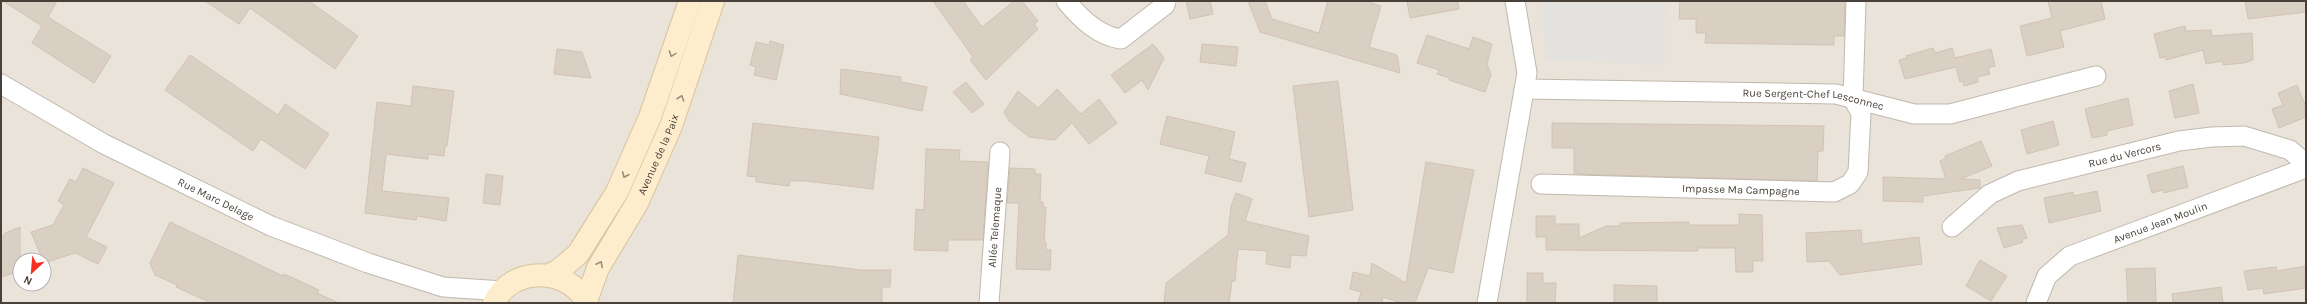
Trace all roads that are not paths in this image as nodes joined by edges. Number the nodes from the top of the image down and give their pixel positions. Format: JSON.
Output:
{"nodes":[{"id":1,"x":690,"y":1,"type":"edge"},
{"id":2,"x":712,"y":1,"type":"edge"},
{"id":3,"x":1066,"y":1,"type":"edge"},
{"id":4,"x":1166,"y":1,"type":"edge"},
{"id":5,"x":1515,"y":1,"type":"edge"},
{"id":6,"x":1856,"y":1,"type":"edge"},
{"id":7,"x":2096,"y":76,"type":"dead end"},
{"id":8,"x":1,"y":84,"type":"edge"},
{"id":9,"x":1524,"y":89,"type":"junction"},
{"id":10,"x":1853,"y":99,"type":"junction"},
{"id":11,"x":1000,"y":152,"type":"dead end"},
{"id":12,"x":2306,"y":164,"type":"edge"},
{"id":13,"x":2306,"y":168,"type":"edge"},
{"id":14,"x":1540,"y":184,"type":"dead end"},
{"id":15,"x":1952,"y":227,"type":"dead end"},
{"id":16,"x":549,"y":275,"type":"junction"},
{"id":17,"x":443,"y":287,"type":"junction"},
{"id":18,"x":499,"y":297,"type":"edge"},
{"id":19,"x":1488,"y":301,"type":"edge"},
{"id":20,"x":586,"y":302,"type":"edge"},
{"id":21,"x":466,"y":303,"type":"edge"},
{"id":22,"x":989,"y":303,"type":"edge"},
{"id":23,"x":2036,"y":303,"type":"edge"}],
"edges":[{"from":1,"to":16,"type":"main road","name":"Avenue de la Paix","one_way":true},
{"from":20,"to":2,"type":"main road","name":"Avenue de la Paix","one_way":true},
{"from":3,"to":4,"type":"street"},
{"from":5,"to":9,"type":"street"},
{"from":6,"to":10,"type":"street"},
{"from":7,"to":10,"type":"street","name":"Rue Sergent-Chef Lesconnec"},
{"from":8,"to":17,"type":"street","name":"Rue Marc Delage"},
{"from":9,"to":10,"type":"street","name":"Rue Sergent-Chef Lesconnec"},
{"from":9,"to":19,"type":"street"},
{"from":10,"to":14,"type":"street","name":"Impasse Ma Campagne"},
{"from":11,"to":22,"type":"street","name":"Allée Telemaque"},
{"from":12,"to":15,"type":"street","name":"Rue du Vercors"},
{"from":13,"to":23,"type":"street","name":"Avenue Jean Moulin"},
{"from":16,"to":18,"type":"main road"},
{"from":16,"to":20,"type":"main road"},
{"from":17,"to":18,"type":"street","name":"Rue Marc Delage"},
{"from":17,"to":21,"type":"street","name":"Rue Marc Delage"}]}
